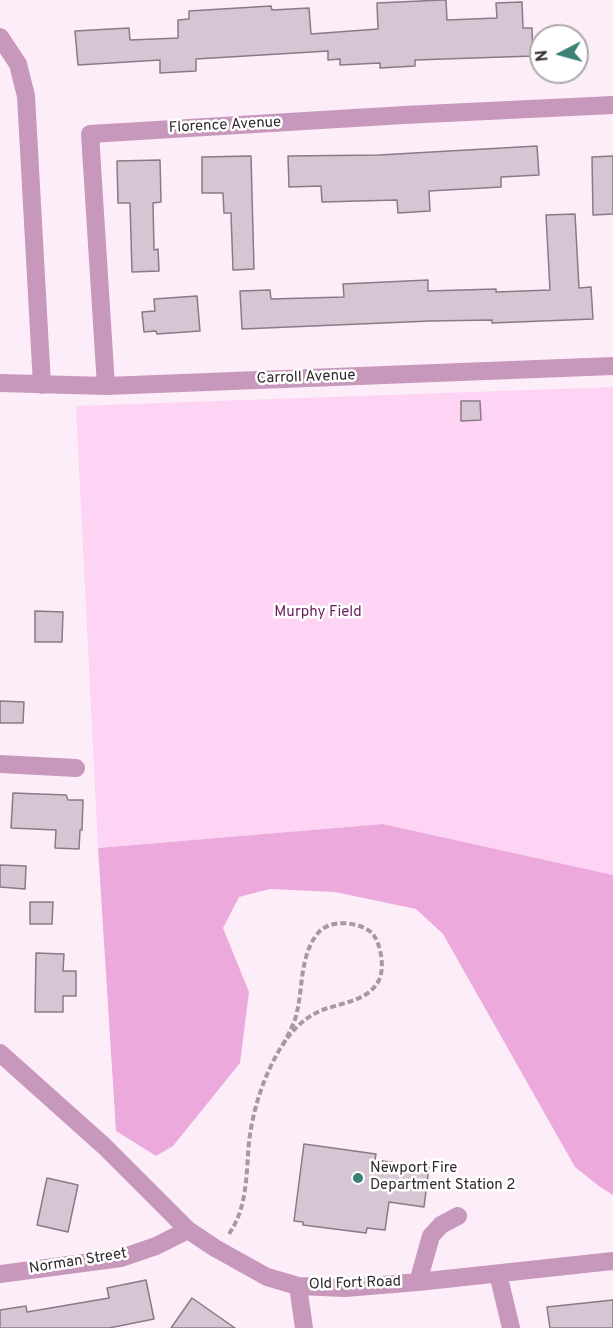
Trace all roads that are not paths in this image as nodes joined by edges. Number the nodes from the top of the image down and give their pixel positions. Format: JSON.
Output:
{"nodes":[{"id":1,"x":0,"y":37,"type":"edge"},
{"id":2,"x":613,"y":105,"type":"edge"},
{"id":3,"x":613,"y":366,"type":"edge"},
{"id":4,"x":0,"y":383,"type":"edge"},
{"id":5,"x":42,"y":385,"type":"junction"},
{"id":6,"x":105,"y":386,"type":"junction"},
{"id":7,"x":0,"y":764,"type":"edge"},
{"id":8,"x":76,"y":768,"type":"dead end"},
{"id":9,"x":0,"y":1053,"type":"edge"},
{"id":10,"x":458,"y":1216,"type":"dead end"},
{"id":11,"x":188,"y":1230,"type":"junction"},
{"id":12,"x":613,"y":1261,"type":"edge"},
{"id":13,"x":498,"y":1274,"type":"junction"},
{"id":14,"x":0,"y":1275,"type":"edge"},
{"id":15,"x":418,"y":1282,"type":"junction"},
{"id":16,"x":297,"y":1286,"type":"junction"},
{"id":17,"x":304,"y":1328,"type":"edge"},
{"id":18,"x":511,"y":1328,"type":"edge"}],
"edges":[{"from":1,"to":5,"type":"street"},
{"from":2,"to":6,"type":"street","name":"Florence Avenue"},
{"from":3,"to":6,"type":"street","name":"Carroll Avenue"},
{"from":4,"to":5,"type":"street","name":"Carroll Avenue"},
{"from":5,"to":6,"type":"street","name":"Carroll Avenue"},
{"from":7,"to":8,"type":"street"},
{"from":9,"to":11,"type":"street","name":"Old Fort Road"},
{"from":10,"to":15,"type":"street"},
{"from":11,"to":14,"type":"street","name":"Norman Street"},
{"from":11,"to":16,"type":"street","name":"Old Fort Road"},
{"from":12,"to":13,"type":"street","name":"Old Fort Road"},
{"from":13,"to":15,"type":"street","name":"Old Fort Road"},
{"from":13,"to":18,"type":"street"},
{"from":15,"to":16,"type":"street","name":"Old Fort Road"},
{"from":16,"to":17,"type":"street"}]}
